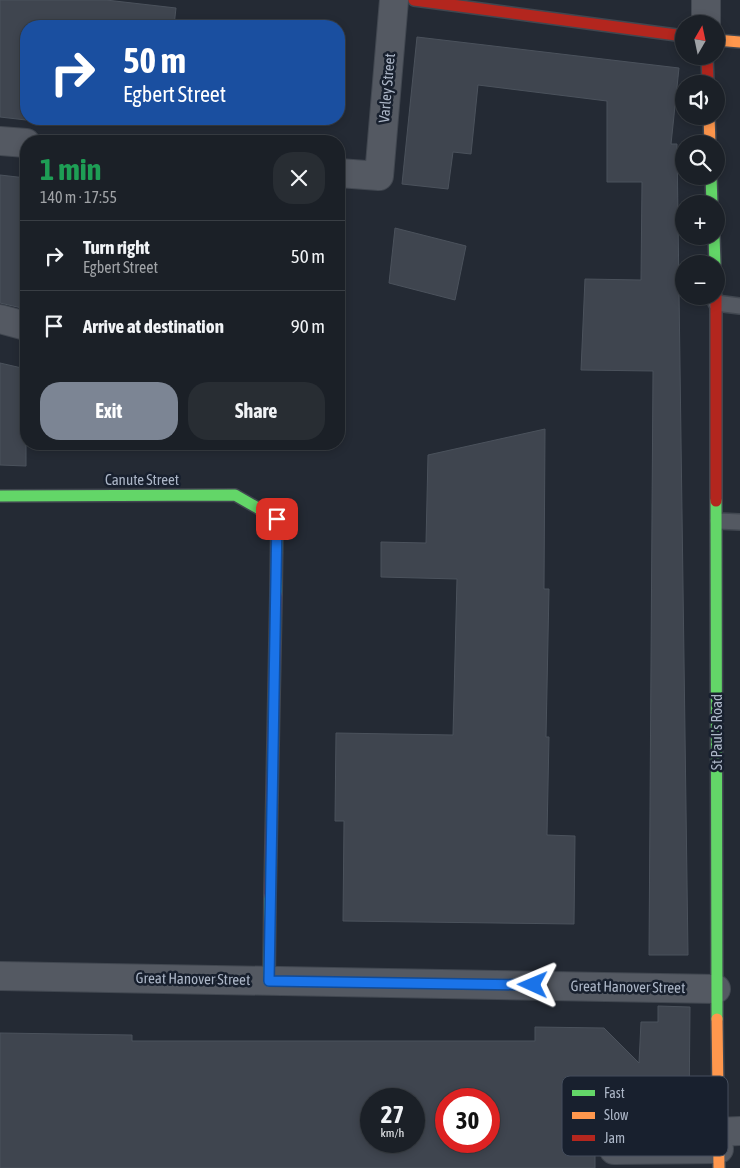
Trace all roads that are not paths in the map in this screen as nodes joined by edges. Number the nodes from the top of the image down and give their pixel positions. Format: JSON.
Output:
{"nodes":[{"id":1,"x":394,"y":0,"type":"edge"},
{"id":2,"x":414,"y":0,"type":"edge"},
{"id":3,"x":706,"y":0,"type":"edge"},
{"id":4,"x":452,"y":2,"type":"edge"},
{"id":5,"x":706,"y":15,"type":"edge"},
{"id":6,"x":675,"y":35,"type":"edge"},
{"id":7,"x":725,"y":41,"type":"edge"},
{"id":8,"x":740,"y":42,"type":"edge"},
{"id":9,"x":0,"y":140,"type":"edge"},
{"id":10,"x":20,"y":142,"type":"edge"},
{"id":11,"x":345,"y":173,"type":"edge"},
{"id":12,"x":725,"y":302,"type":"edge"},
{"id":13,"x":716,"y":305,"type":"edge"},
{"id":14,"x":740,"y":306,"type":"edge"},
{"id":15,"x":0,"y":319,"type":"edge"},
{"id":16,"x":20,"y":324,"type":"edge"},
{"id":17,"x":0,"y":496,"type":"edge"},
{"id":18,"x":718,"y":521,"type":"junction"},
{"id":19,"x":740,"y":522,"type":"edge"},
{"id":20,"x":0,"y":976,"type":"edge"},
{"id":21,"x":269,"y":981,"type":"junction"},
{"id":22,"x":716,"y":989,"type":"junction"},
{"id":23,"x":720,"y":1076,"type":"edge"}],
"edges":[{"from":1,"to":11,"type":"street","name":"Varley Street"},
{"from":2,"to":4,"type":"street"},
{"from":3,"to":5,"type":"street"},
{"from":4,"to":6,"type":"street"},
{"from":7,"to":8,"type":"street"},
{"from":9,"to":10,"type":"street"},
{"from":12,"to":14,"type":"lane"},
{"from":13,"to":18,"type":"street","name":"St Paul's Road"},
{"from":15,"to":16,"type":"street"},
{"from":17,"to":21,"type":"street","name":"Canute Street"},
{"from":18,"to":19,"type":"lane"},
{"from":18,"to":22,"type":"street","name":"St Paul's Road"},
{"from":20,"to":21,"type":"street","name":"Great Hanover Street"},
{"from":21,"to":22,"type":"street","name":"Great Hanover Street"},
{"from":22,"to":23,"type":"street","name":"St Paul's Road"}]}
